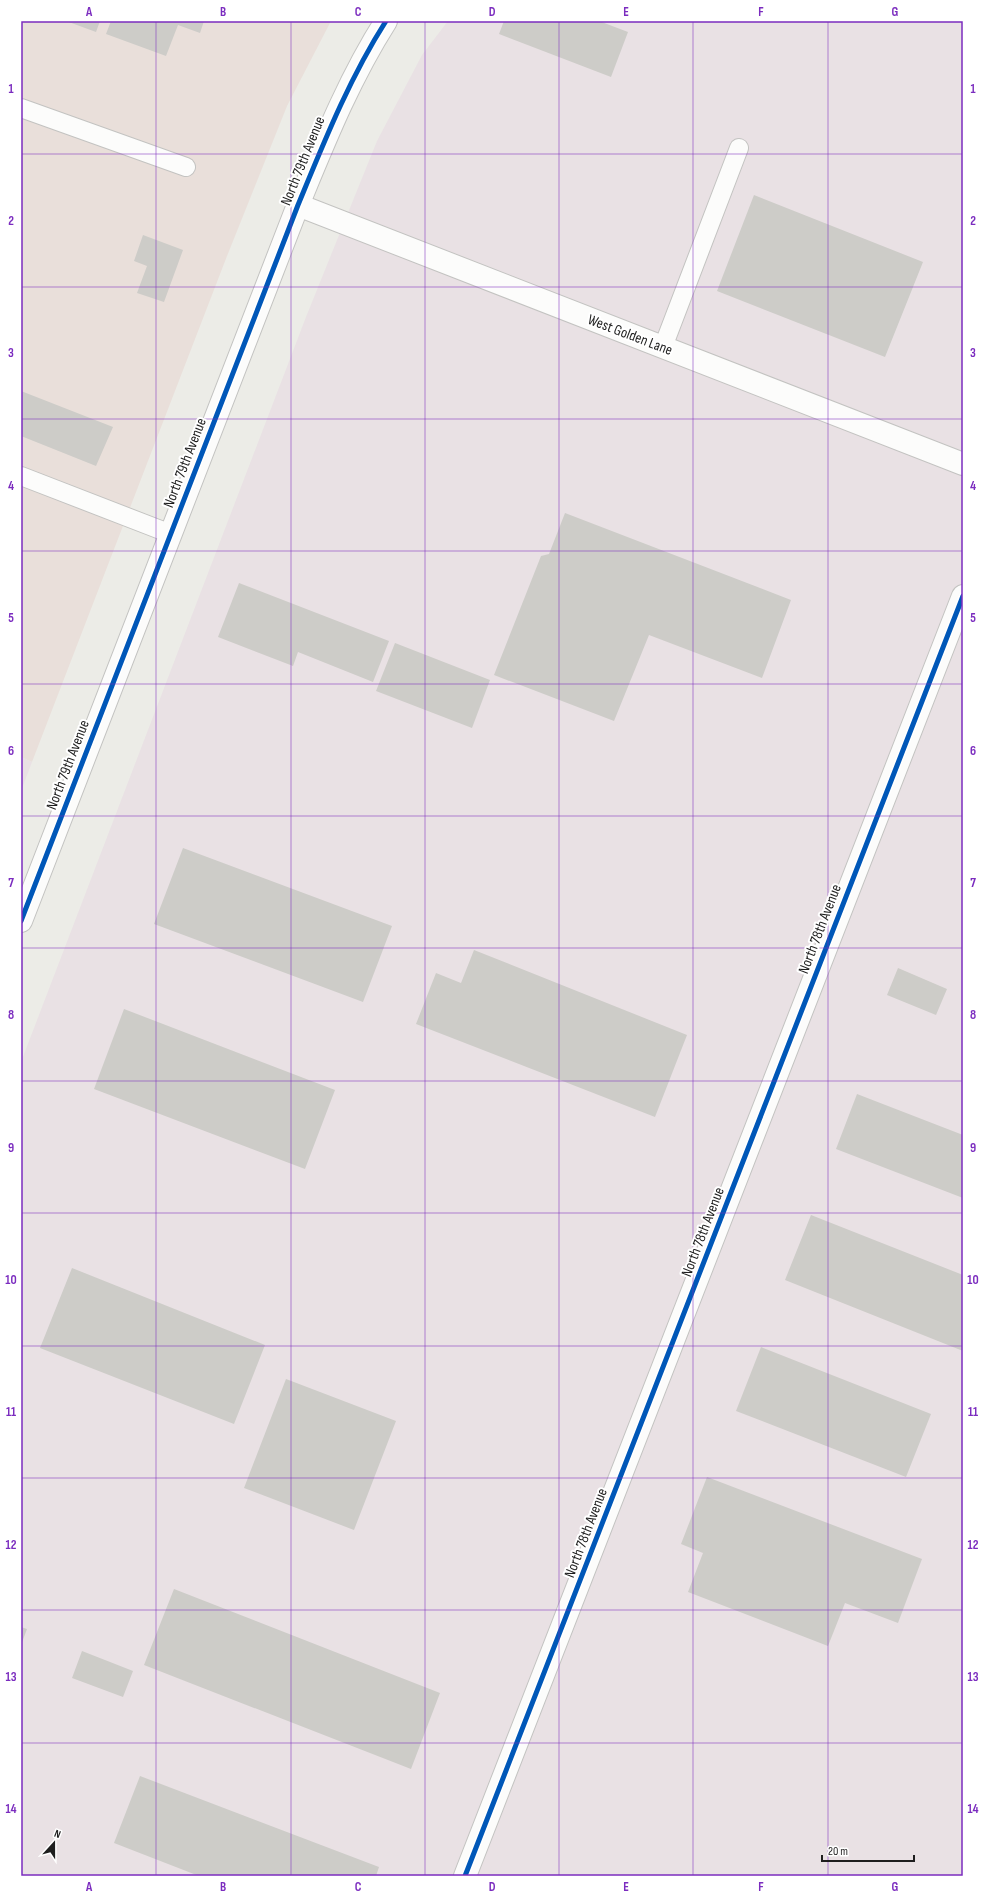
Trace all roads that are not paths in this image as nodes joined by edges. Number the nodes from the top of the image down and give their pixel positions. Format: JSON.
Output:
{"nodes":[{"id":1,"x":386,"y":21,"type":"edge"},
{"id":2,"x":21,"y":108,"type":"edge"},
{"id":3,"x":739,"y":148,"type":"dead end"},
{"id":4,"x":186,"y":167,"type":"dead end"},
{"id":5,"x":298,"y":205,"type":"junction"},
{"id":6,"x":663,"y":348,"type":"junction"},
{"id":7,"x":963,"y":464,"type":"edge"},
{"id":8,"x":21,"y":476,"type":"edge"},
{"id":9,"x":171,"y":534,"type":"junction"},
{"id":10,"x":963,"y":596,"type":"edge"},
{"id":11,"x":25,"y":896,"type":"edge"},
{"id":12,"x":21,"y":921,"type":"edge"},
{"id":13,"x":465,"y":1876,"type":"edge"}],
"edges":[{"from":1,"to":5,"type":"street","name":"North 79th Avenue"},
{"from":2,"to":4,"type":"lane"},
{"from":3,"to":6,"type":"lane"},
{"from":5,"to":6,"type":"street","name":"West Golden Lane"},
{"from":5,"to":9,"type":"street","name":"North 79th Avenue"},
{"from":6,"to":7,"type":"street","name":"West Golden Lane"},
{"from":8,"to":9,"type":"lane"},
{"from":9,"to":11,"type":"street","name":"North 79th Avenue"},
{"from":10,"to":13,"type":"street","name":"North 78th Avenue"},
{"from":11,"to":12,"type":"street","name":"North 79th Avenue"}]}
